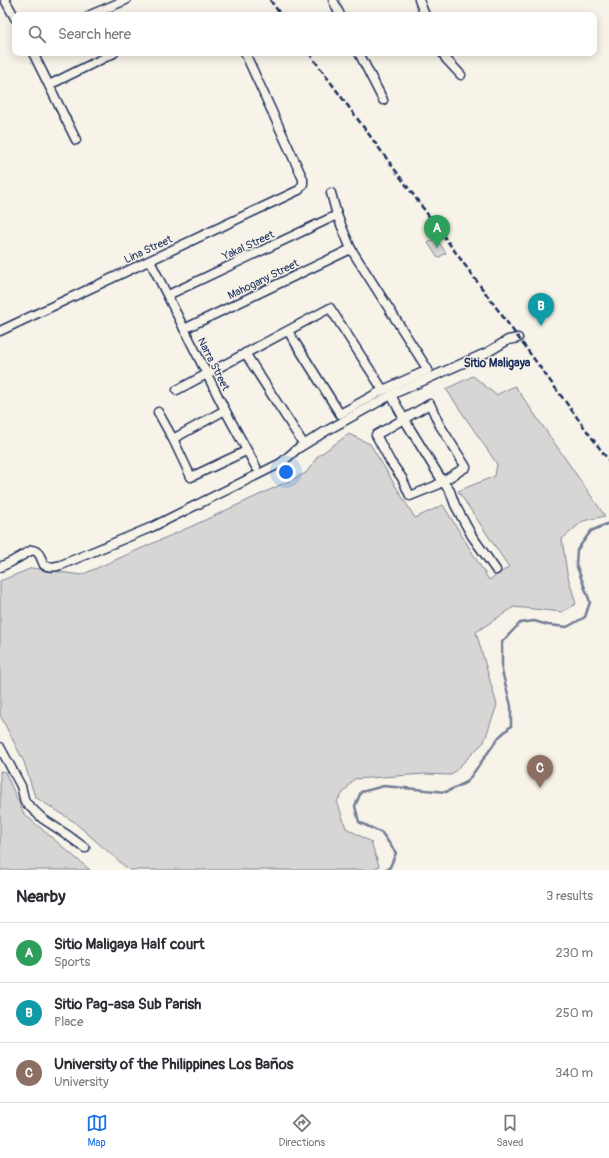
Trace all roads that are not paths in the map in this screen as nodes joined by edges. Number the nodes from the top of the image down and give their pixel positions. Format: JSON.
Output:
{"nodes":[{"id":1,"x":5,"y":0,"type":"edge"},
{"id":2,"x":126,"y":0,"type":"edge"},
{"id":3,"x":333,"y":0,"type":"edge"},
{"id":4,"x":419,"y":0,"type":"edge"},
{"id":5,"x":97,"y":12,"type":"edge"},
{"id":6,"x":339,"y":12,"type":"edge"},
{"id":7,"x":424,"y":12,"type":"edge"},
{"id":8,"x":12,"y":13,"type":"edge"},
{"id":9,"x":34,"y":56,"type":"edge"},
{"id":10,"x":108,"y":56,"type":"edge"},
{"id":11,"x":246,"y":56,"type":"edge"},
{"id":12,"x":361,"y":56,"type":"edge"},
{"id":13,"x":444,"y":56,"type":"edge"},
{"id":14,"x":461,"y":75,"type":"dead end"},
{"id":15,"x":49,"y":85,"type":"junction"},
{"id":16,"x":383,"y":100,"type":"dead end"},
{"id":17,"x":76,"y":140,"type":"dead end"},
{"id":18,"x":331,"y":193,"type":"dead end"},
{"id":19,"x":337,"y":215,"type":"junction"},
{"id":20,"x":351,"y":249,"type":"junction"},
{"id":21,"x":150,"y":261,"type":"junction"},
{"id":22,"x":168,"y":295,"type":"junction"},
{"id":23,"x":184,"y":329,"type":"junction"},
{"id":24,"x":0,"y":330,"type":"edge"},
{"id":25,"x":288,"y":330,"type":"junction"},
{"id":26,"x":518,"y":338,"type":"dead end"},
{"id":27,"x":246,"y":353,"type":"junction"},
{"id":28,"x":208,"y":374,"type":"junction"},
{"id":29,"x":177,"y":390,"type":"dead end"},
{"id":30,"x":383,"y":390,"type":"junction"},
{"id":31,"x":391,"y":395,"type":"junction"},
{"id":32,"x":225,"y":410,"type":"junction"},
{"id":33,"x":158,"y":412,"type":"dead end"},
{"id":34,"x":404,"y":419,"type":"junction"},
{"id":35,"x":173,"y":439,"type":"junction"},
{"id":36,"x":301,"y":440,"type":"dead end"},
{"id":37,"x":246,"y":451,"type":"junction"},
{"id":38,"x":256,"y":467,"type":"dead end"},
{"id":39,"x":443,"y":482,"type":"junction"},
{"id":40,"x":0,"y":567,"type":"edge"},
{"id":41,"x":496,"y":570,"type":"dead end"},
{"id":42,"x":0,"y":747,"type":"edge"},
{"id":43,"x":85,"y":848,"type":"dead end"}],
"edges":[{"from":1,"to":8,"type":"street"},
{"from":2,"to":5,"type":"street"},
{"from":3,"to":6,"type":"street"},
{"from":4,"to":7,"type":"street"},
{"from":9,"to":15,"type":"street"},
{"from":10,"to":15,"type":"street"},
{"from":11,"to":21,"type":"street","name":"Lina Street"},
{"from":12,"to":16,"type":"street"},
{"from":13,"to":14,"type":"street"},
{"from":15,"to":17,"type":"street"},
{"from":18,"to":19,"type":"street"},
{"from":19,"to":20,"type":"street"},
{"from":19,"to":22,"type":"street","name":"Yakal Street"},
{"from":20,"to":23,"type":"street","name":"Mahogany Street"},
{"from":20,"to":30,"type":"street"},
{"from":21,"to":22,"type":"street","name":"Narra Street"},
{"from":21,"to":24,"type":"street","name":"Lina Street"},
{"from":22,"to":23,"type":"street","name":"Narra Street"},
{"from":23,"to":28,"type":"street","name":"Narra Street"},
{"from":25,"to":27,"type":"street"},
{"from":25,"to":30,"type":"street"},
{"from":25,"to":30,"type":"street"},
{"from":26,"to":31,"type":"street"},
{"from":27,"to":28,"type":"street"},
{"from":27,"to":36,"type":"street"},
{"from":28,"to":29,"type":"street"},
{"from":28,"to":32,"type":"street","name":"Narra Street"},
{"from":31,"to":34,"type":"street"},
{"from":31,"to":40,"type":"street"},
{"from":32,"to":35,"type":"street"},
{"from":32,"to":37,"type":"street","name":"Narra Street"},
{"from":33,"to":35,"type":"street"},
{"from":34,"to":39,"type":"street"},
{"from":34,"to":39,"type":"street"},
{"from":34,"to":39,"type":"street"},
{"from":35,"to":37,"type":"street"},
{"from":37,"to":38,"type":"street","name":"Narra Street"},
{"from":39,"to":41,"type":"street"},
{"from":42,"to":43,"type":"street"}]}
